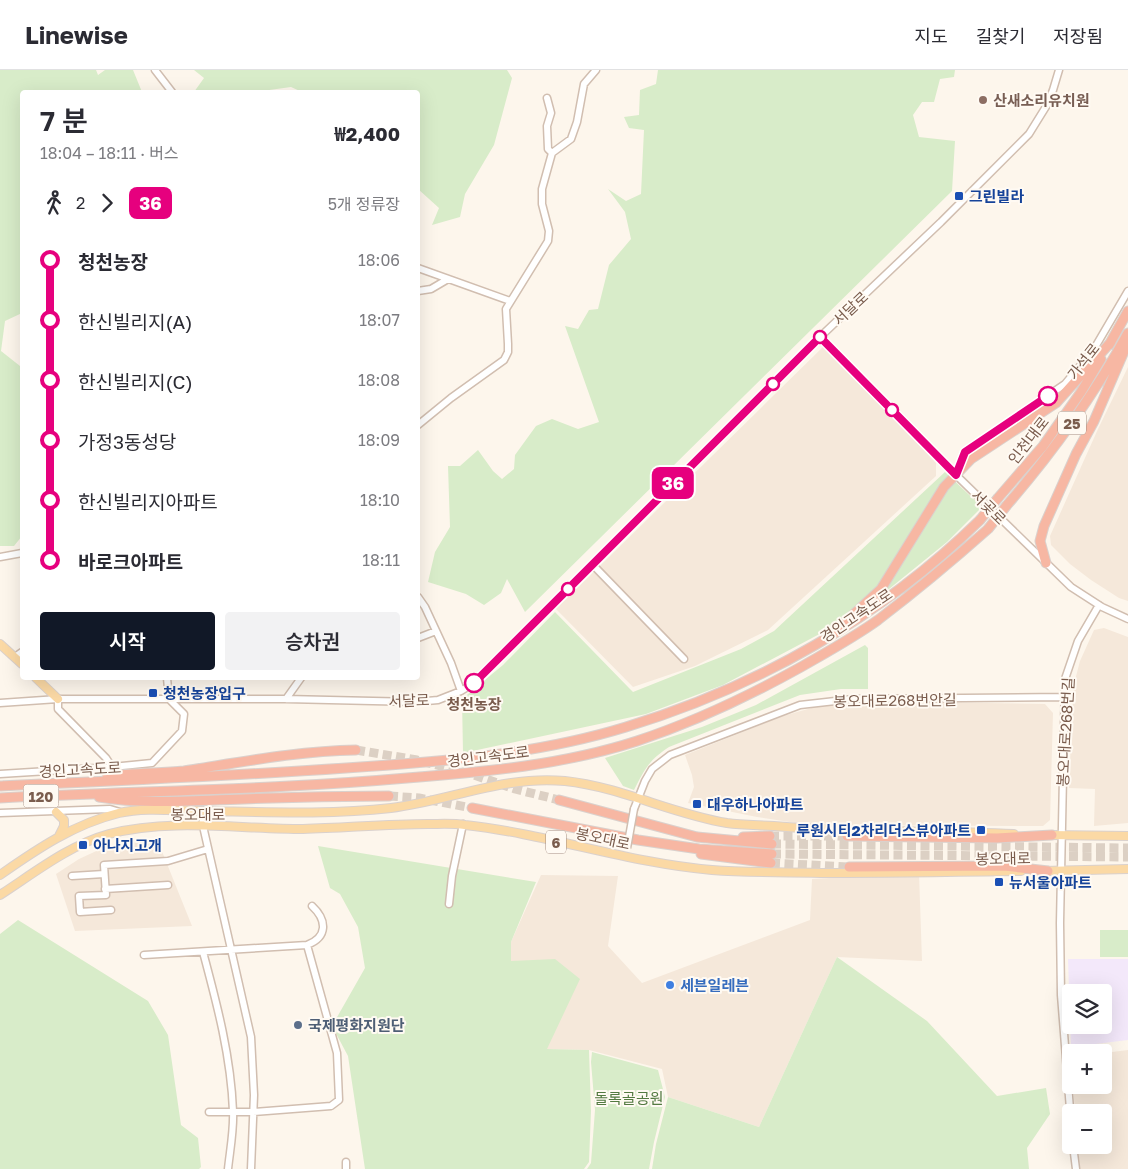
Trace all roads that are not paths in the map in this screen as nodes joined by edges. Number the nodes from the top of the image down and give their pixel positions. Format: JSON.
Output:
{"nodes":[{"id":1,"x":155,"y":70,"type":"edge"},
{"id":2,"x":596,"y":70,"type":"edge"},
{"id":3,"x":1059,"y":70,"type":"edge"},
{"id":4,"x":170,"y":90,"type":"edge"},
{"id":5,"x":547,"y":98,"type":"dead end"},
{"id":6,"x":552,"y":153,"type":"junction"},
{"id":7,"x":420,"y":269,"type":"edge"},
{"id":8,"x":448,"y":279,"type":"junction"},
{"id":9,"x":420,"y":291,"type":"edge"},
{"id":10,"x":1128,"y":291,"type":"edge"},
{"id":11,"x":510,"y":301,"type":"junction"},
{"id":12,"x":1128,"y":311,"type":"edge"},
{"id":13,"x":1128,"y":333,"type":"edge"},
{"id":14,"x":820,"y":337,"type":"junction"},
{"id":15,"x":1111,"y":342,"type":"junction"},
{"id":16,"x":1128,"y":342,"type":"edge"},
{"id":17,"x":420,"y":423,"type":"edge"},
{"id":18,"x":956,"y":475,"type":"junction"},
{"id":19,"x":20,"y":553,"type":"edge"},
{"id":20,"x":0,"y":557,"type":"edge"},
{"id":21,"x":1046,"y":563,"type":"junction"},
{"id":22,"x":592,"y":564,"type":"junction"},
{"id":23,"x":926,"y":568,"type":"joint"},
{"id":24,"x":933,"y":577,"type":"joint"},
{"id":25,"x":420,"y":600,"type":"edge"},
{"id":26,"x":1098,"y":605,"type":"junction"},
{"id":27,"x":1128,"y":618,"type":"edge"},
{"id":28,"x":436,"y":631,"type":"junction"},
{"id":29,"x":420,"y":637,"type":"edge"},
{"id":30,"x":829,"y":638,"type":"junction"},
{"id":31,"x":0,"y":644,"type":"edge"},
{"id":32,"x":20,"y":653,"type":"edge"},
{"id":33,"x":15,"y":657,"type":"junction"},
{"id":34,"x":684,"y":658,"type":"dead end"},
{"id":35,"x":20,"y":662,"type":"edge"},
{"id":36,"x":38,"y":680,"type":"edge"},
{"id":37,"x":167,"y":680,"type":"edge"},
{"id":38,"x":300,"y":680,"type":"edge"},
{"id":39,"x":461,"y":691,"type":"junction"},
{"id":40,"x":1065,"y":698,"type":"junction"},
{"id":41,"x":58,"y":699,"type":"junction"},
{"id":42,"x":286,"y":699,"type":"junction"},
{"id":43,"x":169,"y":700,"type":"junction"},
{"id":44,"x":0,"y":703,"type":"edge"},
{"id":45,"x":356,"y":750,"type":"tunnel mouth"},
{"id":46,"x":112,"y":766,"type":"junction"},
{"id":47,"x":0,"y":774,"type":"edge"},
{"id":48,"x":80,"y":782,"type":"junction"},
{"id":49,"x":0,"y":786,"type":"edge"},
{"id":50,"x":82,"y":794,"type":"junction"},
{"id":51,"x":389,"y":796,"type":"tunnel mouth"},
{"id":52,"x":0,"y":798,"type":"edge"},
{"id":53,"x":639,"y":799,"type":"junction"},
{"id":54,"x":560,"y":800,"type":"tunnel mouth"},
{"id":55,"x":472,"y":808,"type":"tunnel mouth"},
{"id":56,"x":202,"y":811,"type":"junction"},
{"id":57,"x":56,"y":812,"type":"junction"},
{"id":58,"x":122,"y":812,"type":"junction"},
{"id":59,"x":0,"y":813,"type":"edge"},
{"id":60,"x":463,"y":824,"type":"junction"},
{"id":61,"x":203,"y":826,"type":"junction"},
{"id":62,"x":1056,"y":835,"type":"junction"},
{"id":63,"x":59,"y":836,"type":"junction"},
{"id":64,"x":847,"y":836,"type":"tunnel mouth"},
{"id":65,"x":1128,"y":836,"type":"edge"},
{"id":66,"x":208,"y":849,"type":"junction"},
{"id":67,"x":624,"y":857,"type":"junction"},
{"id":68,"x":848,"y":867,"type":"tunnel mouth"},
{"id":69,"x":1128,"y":869,"type":"edge"},
{"id":70,"x":1062,"y":870,"type":"junction"},
{"id":71,"x":1048,"y":871,"type":"junction"},
{"id":72,"x":0,"y":874,"type":"edge"},
{"id":73,"x":104,"y":874,"type":"junction"},
{"id":74,"x":72,"y":876,"type":"dead end"},
{"id":75,"x":168,"y":885,"type":"dead end"},
{"id":76,"x":106,"y":889,"type":"junction"},
{"id":77,"x":0,"y":895,"type":"edge"},
{"id":78,"x":449,"y":904,"type":"dead end"},
{"id":79,"x":312,"y":906,"type":"dead end"},
{"id":80,"x":111,"y":910,"type":"dead end"},
{"id":81,"x":306,"y":945,"type":"junction"},
{"id":82,"x":232,"y":950,"type":"junction"},
{"id":83,"x":203,"y":952,"type":"junction"},
{"id":84,"x":144,"y":955,"type":"dead end"},
{"id":85,"x":1070,"y":1104,"type":"edge"},
{"id":86,"x":209,"y":1112,"type":"dead end"},
{"id":87,"x":233,"y":1112,"type":"junction"},
{"id":88,"x":253,"y":1112,"type":"junction"},
{"id":89,"x":1074,"y":1154,"type":"edge"},
{"id":90,"x":228,"y":1169,"type":"edge"},
{"id":91,"x":251,"y":1169,"type":"edge"},
{"id":92,"x":1076,"y":1169,"type":"edge"}],
"edges":[{"from":1,"to":4,"type":"street"},
{"from":2,"to":6,"type":"street"},
{"from":3,"to":14,"type":"street","name":"서달로"},
{"from":5,"to":6,"type":"street"},
{"from":6,"to":11,"type":"street"},
{"from":7,"to":8,"type":"street"},
{"from":8,"to":9,"type":"street"},
{"from":8,"to":11,"type":"street"},
{"from":10,"to":18,"type":"street","name":"가석로"},
{"from":11,"to":17,"type":"street"},
{"from":12,"to":15,"type":"highway","name":"인천대로","number":"25"},
{"from":13,"to":24,"type":"highway","name":"인천대로","number":"25","bridge":true},
{"from":14,"to":18,"type":"street","name":"서곶로"},
{"from":14,"to":22,"type":"street","name":"서달로"},
{"from":15,"to":18,"type":"highway"},
{"from":15,"to":23,"type":"highway","name":"인천대로","number":"25","bridge":true},
{"from":16,"to":21,"type":"highway"},
{"from":18,"to":21,"type":"street","name":"서곶로"},
{"from":18,"to":30,"type":"highway"},
{"from":19,"to":20,"type":"street"},
{"from":21,"to":26,"type":"street","name":"서곶로"},
{"from":22,"to":34,"type":"street"},
{"from":22,"to":39,"type":"street","name":"서달로"},
{"from":23,"to":30,"type":"highway","name":"경인고속도로"},
{"from":24,"to":50,"type":"highway","name":"경인고속도로"},
{"from":25,"to":28,"type":"street"},
{"from":26,"to":27,"type":"street","name":"서곶로"},
{"from":26,"to":40,"type":"street","name":"봉오대로268번길"},
{"from":28,"to":29,"type":"street"},
{"from":28,"to":39,"type":"street"},
{"from":30,"to":48,"type":"highway","name":"경인고속도로"},
{"from":31,"to":33,"type":"main road"},
{"from":32,"to":33,"type":"street"},
{"from":33,"to":35,"type":"main road"},
{"from":36,"to":41,"type":"main road"},
{"from":37,"to":43,"type":"street"},
{"from":38,"to":42,"type":"street"},
{"from":39,"to":42,"type":"street","name":"서달로"},
{"from":40,"to":53,"type":"street","name":"봉오대로268번안길"},
{"from":40,"to":62,"type":"street","name":"봉오대로268번길"},
{"from":41,"to":43,"type":"street","name":"서달로"},
{"from":41,"to":44,"type":"street","name":"서달로"},
{"from":41,"to":46,"type":"street"},
{"from":42,"to":43,"type":"street","name":"서달로"},
{"from":43,"to":46,"type":"street"},
{"from":45,"to":48,"type":"highway"},
{"from":46,"to":47,"type":"street"},
{"from":48,"to":49,"type":"highway","name":"경인고속도로","number":"120"},
{"from":50,"to":51,"type":"highway"},
{"from":50,"to":52,"type":"highway","name":"경인고속도로","number":"120"},
{"from":53,"to":56,"type":"main road","name":"봉오대로"},
{"from":53,"to":62,"type":"main road","name":"봉오대로"},
{"from":53,"to":67,"type":"street","name":"봉오대로268번안길","bridge":true},
{"from":54,"to":55,"type":"highway","name":"봉오대로"},
{"from":56,"to":58,"type":"main road","name":"봉오대로"},
{"from":56,"to":61,"type":"street"},
{"from":57,"to":58,"type":"street"},
{"from":57,"to":59,"type":"street"},
{"from":57,"to":63,"type":"main road"},
{"from":58,"to":63,"type":"main road","name":"봉오대로"},
{"from":60,"to":61,"type":"main road","name":"봉오대로","number":"6"},
{"from":60,"to":67,"type":"main road","name":"봉오대로","number":"6"},
{"from":60,"to":78,"type":"street"},
{"from":61,"to":66,"type":"street"},
{"from":61,"to":77,"type":"main road","name":"봉오대로","number":"6"},
{"from":62,"to":64,"type":"highway"},
{"from":62,"to":65,"type":"main road","name":"봉오대로"},
{"from":62,"to":70,"type":"street","name":"봉오대로268번길"},
{"from":63,"to":72,"type":"main road","name":"봉오대로"},
{"from":66,"to":73,"type":"street"},
{"from":66,"to":82,"type":"street"},
{"from":67,"to":71,"type":"main road","name":"봉오대로","number":"6"},
{"from":68,"to":71,"type":"highway"},
{"from":69,"to":70,"type":"main road","name":"봉오대로","number":"6"},
{"from":70,"to":71,"type":"main road","name":"봉오대로","number":"6"},
{"from":70,"to":85,"type":"street","name":"봉오대로268번길"},
{"from":73,"to":74,"type":"street"},
{"from":73,"to":76,"type":"street"},
{"from":75,"to":76,"type":"street"},
{"from":76,"to":80,"type":"street"},
{"from":79,"to":81,"type":"street"},
{"from":81,"to":82,"type":"street"},
{"from":81,"to":88,"type":"street"},
{"from":82,"to":83,"type":"street"},
{"from":82,"to":88,"type":"street"},
{"from":83,"to":84,"type":"street"},
{"from":83,"to":87,"type":"street"},
{"from":86,"to":87,"type":"street"},
{"from":87,"to":88,"type":"street"},
{"from":87,"to":90,"type":"street"},
{"from":88,"to":91,"type":"street"},
{"from":89,"to":92,"type":"street"}]}
